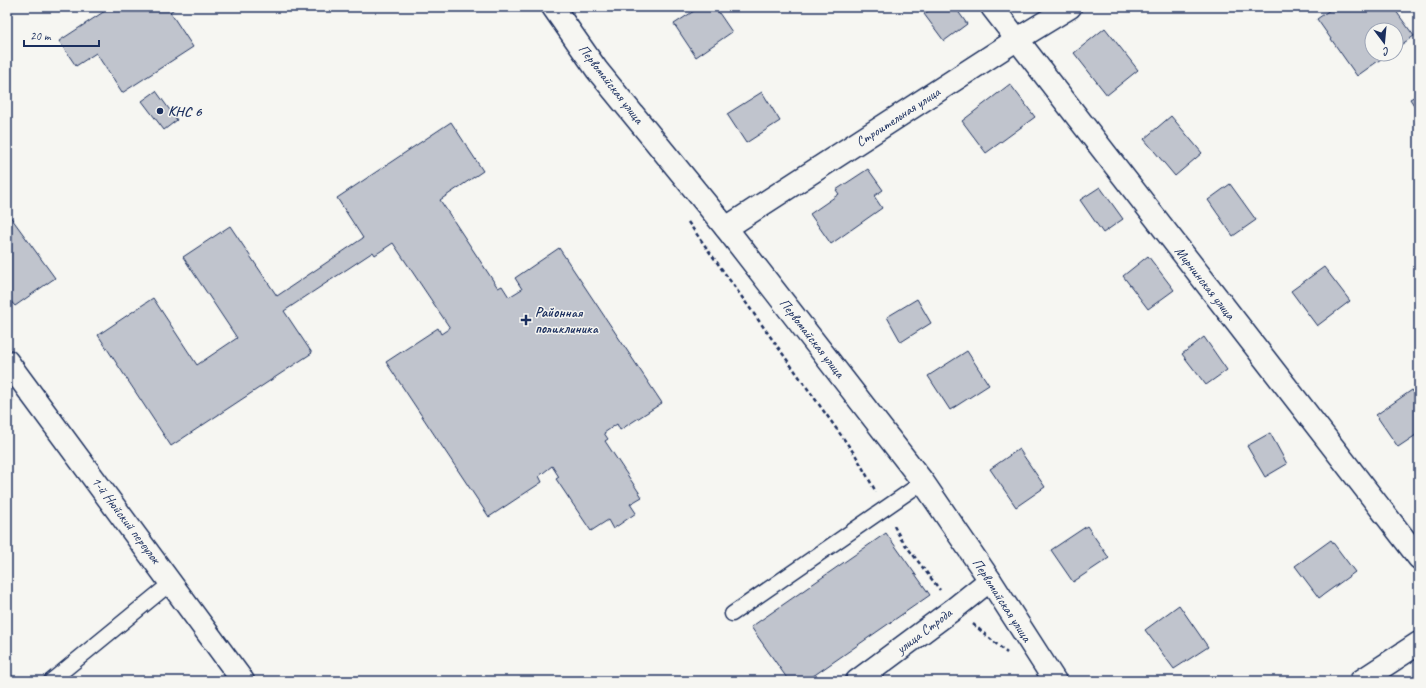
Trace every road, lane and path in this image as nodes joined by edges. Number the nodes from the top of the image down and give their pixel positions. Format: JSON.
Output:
{"nodes":[{"id":1,"x":553,"y":7,"type":"edge"},
{"id":2,"x":992,"y":7,"type":"edge"},
{"id":3,"x":1070,"y":7,"type":"edge"},
{"id":4,"x":1016,"y":40,"type":"junction"},
{"id":5,"x":685,"y":218,"type":"dead end"},
{"id":6,"x":726,"y":228,"type":"junction"},
{"id":7,"x":7,"y":361,"type":"edge"},
{"id":8,"x":923,"y":482,"type":"junction"},
{"id":9,"x":885,"y":509,"type":"junction"},
{"id":10,"x":1419,"y":558,"type":"edge"},
{"id":11,"x":990,"y":580,"type":"junction"},
{"id":12,"x":172,"y":582,"type":"junction"},
{"id":13,"x":955,"y":608,"type":"junction"},
{"id":14,"x":732,"y":614,"type":"dead end"},
{"id":15,"x":1419,"y":643,"type":"edge"},
{"id":16,"x":1013,"y":658,"type":"dead end"},
{"id":17,"x":51,"y":681,"type":"edge"},
{"id":18,"x":244,"y":681,"type":"edge"},
{"id":19,"x":857,"y":681,"type":"edge"},
{"id":20,"x":1055,"y":681,"type":"edge"},
{"id":21,"x":1361,"y":681,"type":"edge"}],
"edges":[{"from":1,"to":6,"type":"street","name":"Первомайская улица"},
{"from":2,"to":4,"type":"street","name":"Мирнинская улица"},
{"from":3,"to":4,"type":"street","name":"Строительная улица"},
{"from":4,"to":6,"type":"street","name":"Строительная улица"},
{"from":4,"to":10,"type":"street","name":"Мирнинская улица"},
{"from":5,"to":9,"type":"path"},
{"from":6,"to":8,"type":"street","name":"Первомайская улица"},
{"from":7,"to":12,"type":"street","name":"1-й Нюйский переулок"},
{"from":8,"to":9,"type":"lane"},
{"from":8,"to":11,"type":"street","name":"Первомайская улица"},
{"from":9,"to":13,"type":"path"},
{"from":9,"to":14,"type":"lane"},
{"from":11,"to":13,"type":"street","name":"улица Строда"},
{"from":11,"to":20,"type":"street","name":"Первомайская улица"},
{"from":12,"to":17,"type":"lane"},
{"from":12,"to":18,"type":"street","name":"1-й Нюйский переулок"},
{"from":13,"to":16,"type":"path"},
{"from":13,"to":19,"type":"street","name":"улица Строда"},
{"from":15,"to":21,"type":"street"}]}
